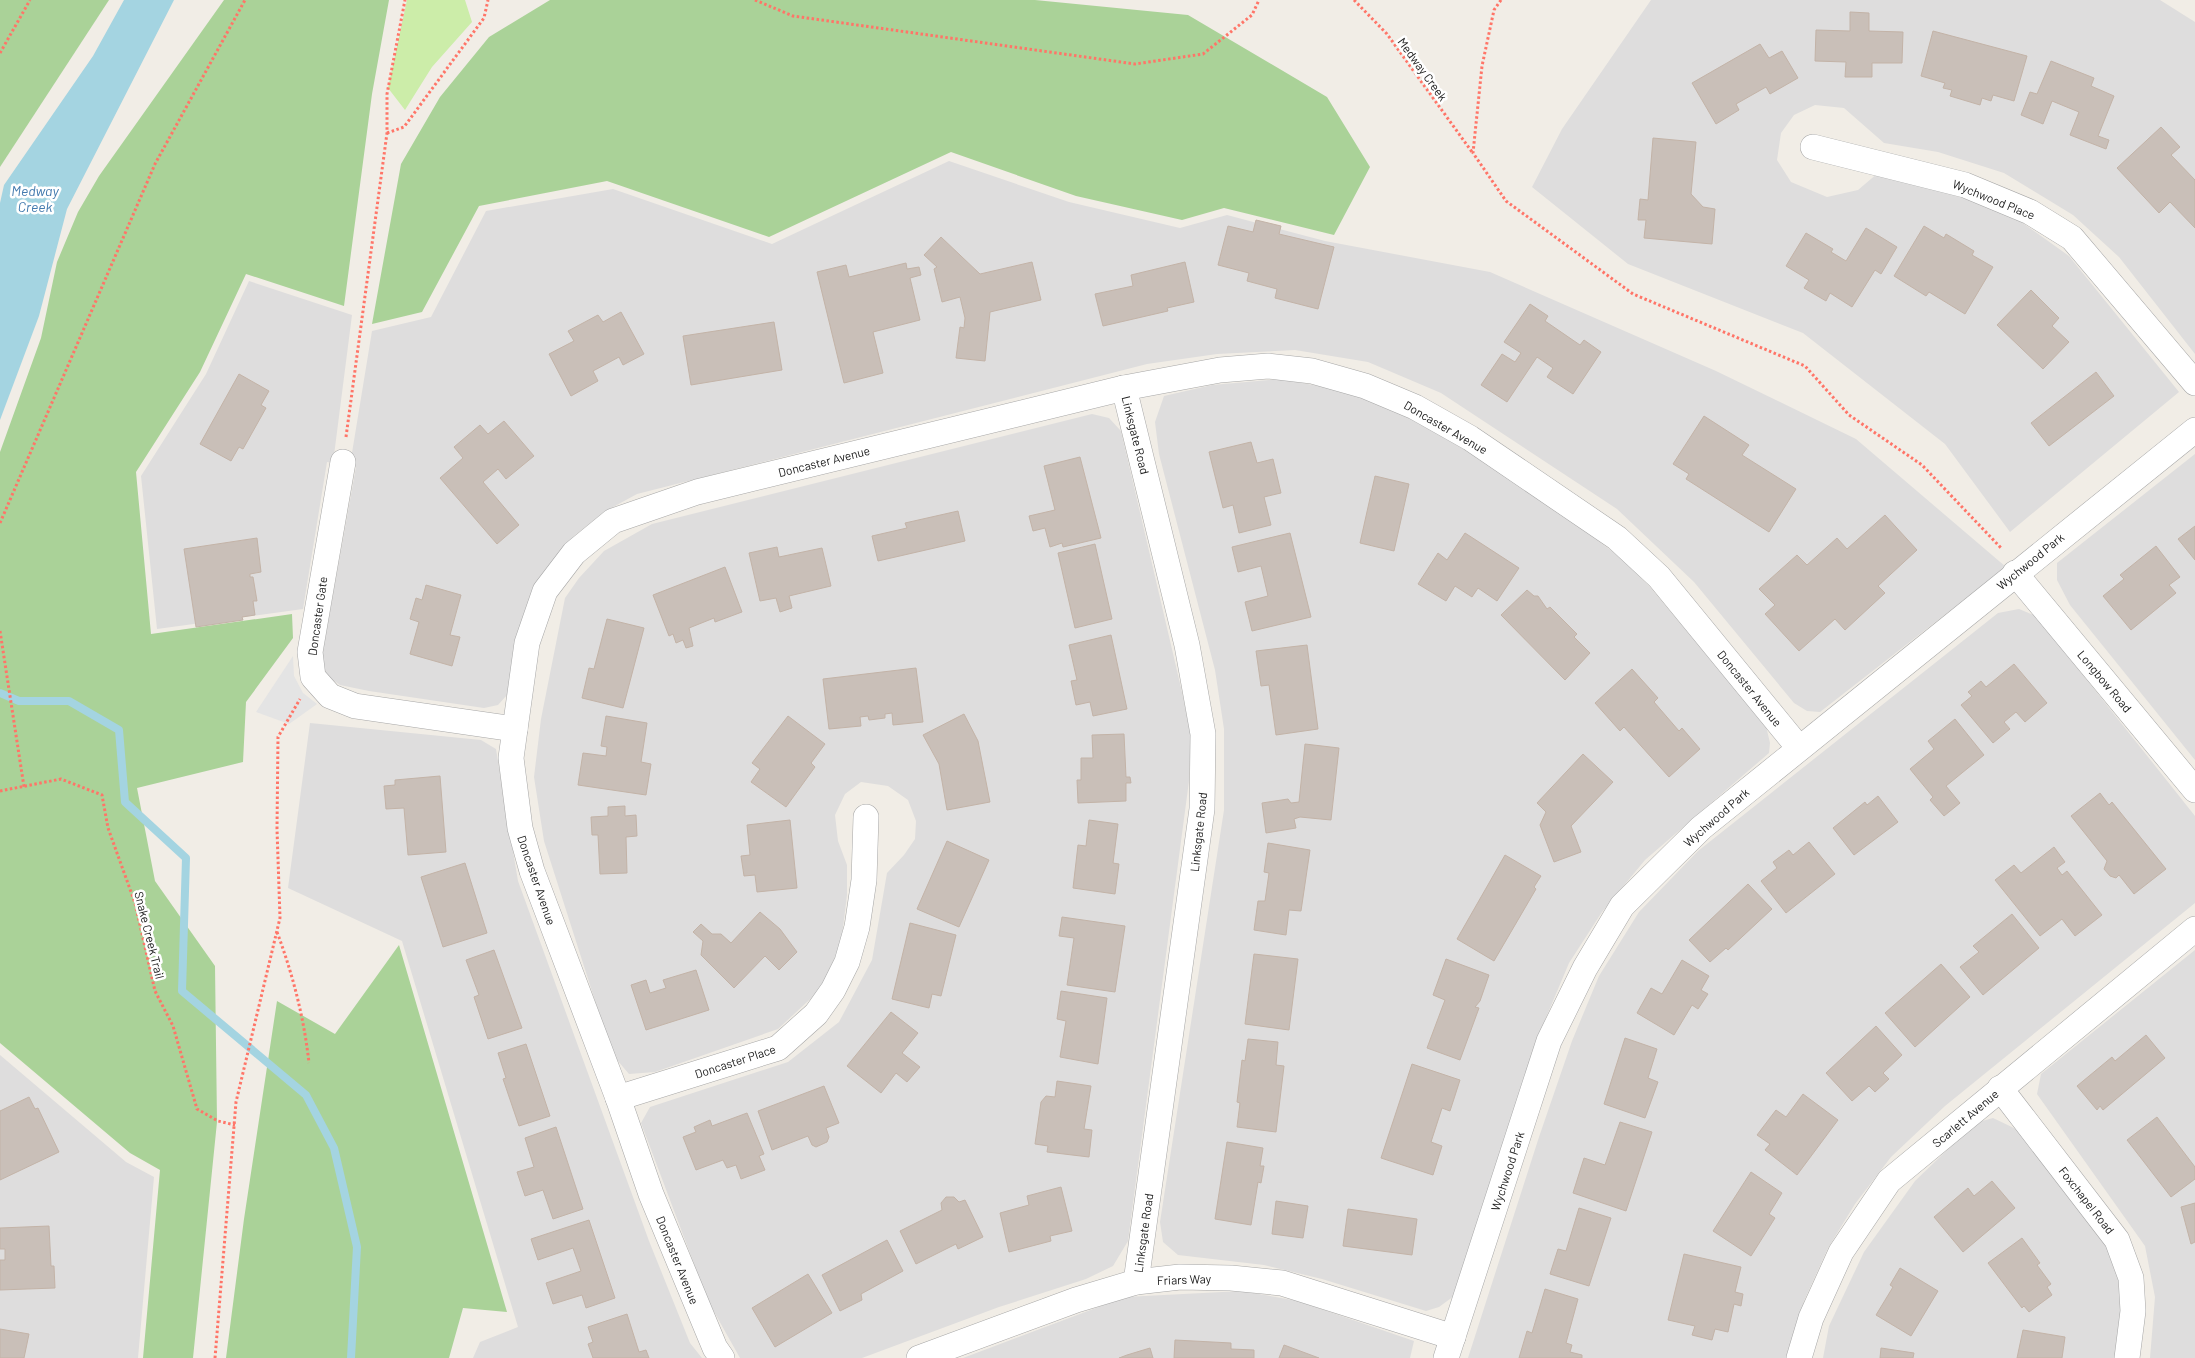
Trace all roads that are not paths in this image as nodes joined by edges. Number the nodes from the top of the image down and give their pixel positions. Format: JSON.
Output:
{"nodes":[{"id":1,"x":1814,"y":147,"type":"dead end"},
{"id":2,"x":2195,"y":383,"type":"edge"},
{"id":3,"x":1124,"y":388,"type":"junction"},
{"id":4,"x":2195,"y":430,"type":"edge"},
{"id":5,"x":343,"y":462,"type":"road end"},
{"id":6,"x":2016,"y":573,"type":"junction"},
{"id":7,"x":515,"y":729,"type":"junction"},
{"id":8,"x":1799,"y":748,"type":"junction"},
{"id":9,"x":2195,"y":790,"type":"edge"},
{"id":10,"x":866,"y":817,"type":"dead end"},
{"id":11,"x":2195,"y":928,"type":"edge"},
{"id":12,"x":2000,"y":1088,"type":"junction"},
{"id":13,"x":618,"y":1098,"type":"junction"},
{"id":14,"x":1136,"y":1282,"type":"junction"},
{"id":15,"x":1450,"y":1348,"type":"edge"},
{"id":16,"x":722,"y":1358,"type":"edge"},
{"id":17,"x":919,"y":1358,"type":"edge"},
{"id":18,"x":1799,"y":1358,"type":"edge"},
{"id":19,"x":2127,"y":1358,"type":"edge"}],
"edges":[{"from":1,"to":2,"type":"street","name":"Wychwood Place"},
{"from":3,"to":7,"type":"street","name":"Doncaster Avenue"},
{"from":3,"to":8,"type":"street","name":"Doncaster Avenue"},
{"from":3,"to":14,"type":"street","name":"Linksgate Road"},
{"from":4,"to":6,"type":"street","name":"Wychwood Park"},
{"from":5,"to":7,"type":"street","name":"Doncaster Gate"},
{"from":6,"to":8,"type":"street","name":"Wychwood Park"},
{"from":6,"to":9,"type":"street","name":"Longbow Road"},
{"from":7,"to":13,"type":"street","name":"Doncaster Avenue"},
{"from":8,"to":15,"type":"street","name":"Wychwood Park"},
{"from":10,"to":13,"type":"street","name":"Doncaster Place"},
{"from":11,"to":12,"type":"street","name":"Scarlett Avenue"},
{"from":12,"to":18,"type":"street","name":"Scarlett Avenue"},
{"from":12,"to":19,"type":"street","name":"Foxchapel Road"},
{"from":13,"to":16,"type":"street","name":"Doncaster Avenue"},
{"from":14,"to":15,"type":"street","name":"Friars Way"},
{"from":14,"to":17,"type":"street","name":"Friars Way"}]}
